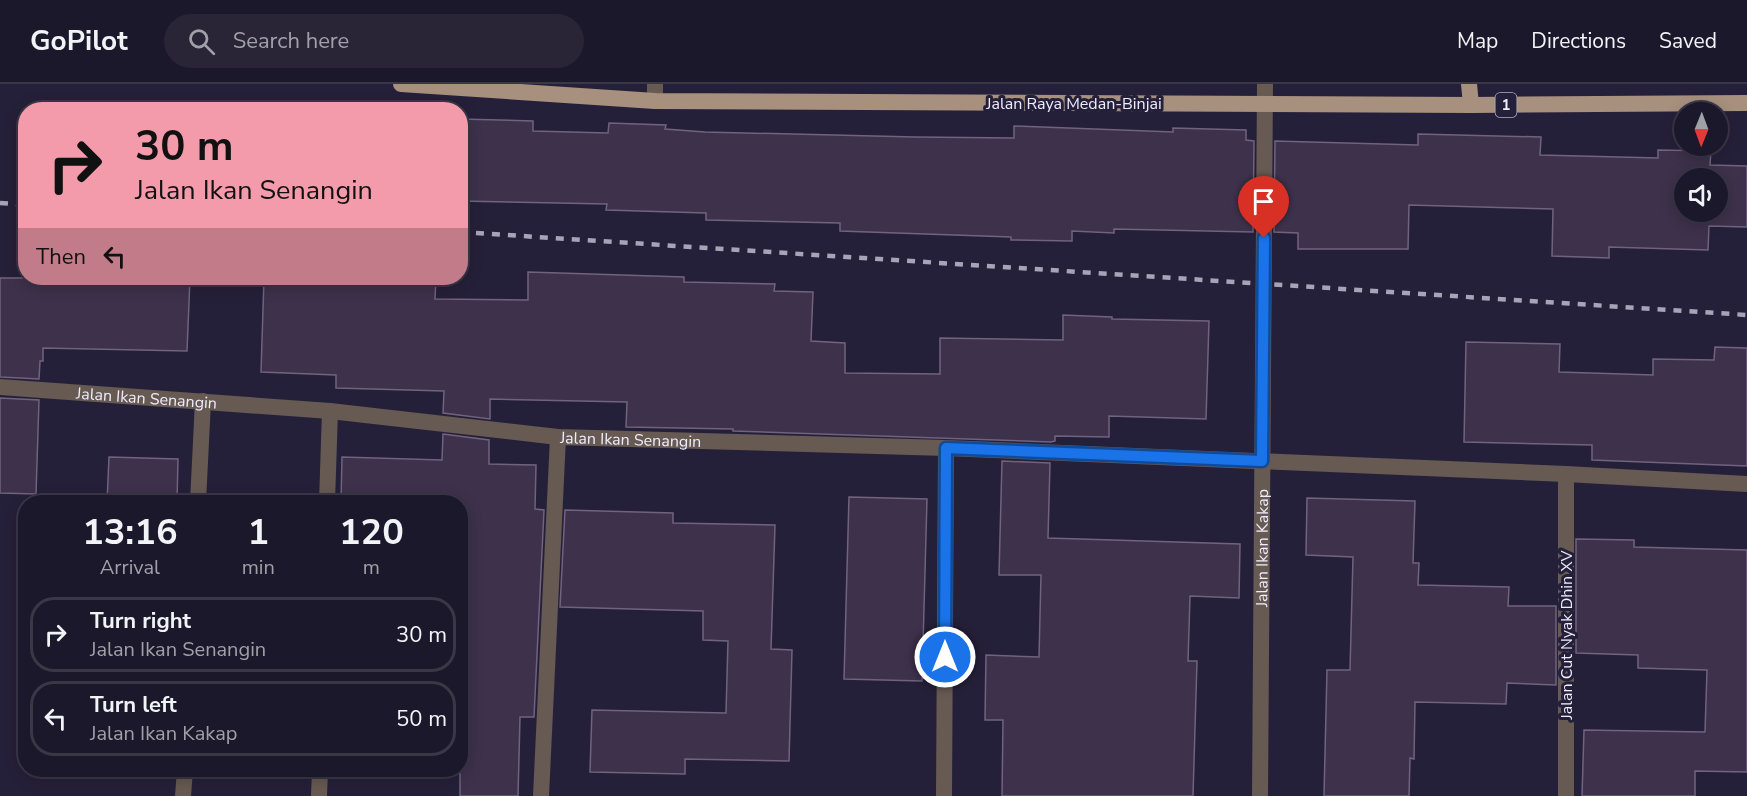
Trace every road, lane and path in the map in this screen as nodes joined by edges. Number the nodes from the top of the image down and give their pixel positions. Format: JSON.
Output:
{"nodes":[{"id":1,"x":401,"y":84,"type":"edge"},
{"id":2,"x":655,"y":84,"type":"edge"},
{"id":3,"x":1265,"y":84,"type":"edge"},
{"id":4,"x":1469,"y":84,"type":"edge"},
{"id":5,"x":655,"y":101,"type":"junction"},
{"id":6,"x":1747,"y":103,"type":"edge"},
{"id":7,"x":1265,"y":104,"type":"junction"},
{"id":8,"x":1471,"y":105,"type":"junction"},
{"id":9,"x":0,"y":387,"type":"edge"},
{"id":10,"x":203,"y":401,"type":"junction"},
{"id":11,"x":330,"y":411,"type":"junction"},
{"id":12,"x":558,"y":437,"type":"junction"},
{"id":13,"x":946,"y":448,"type":"junction"},
{"id":14,"x":1262,"y":461,"type":"junction"},
{"id":15,"x":1566,"y":474,"type":"junction"},
{"id":16,"x":1747,"y":484,"type":"edge"},
{"id":17,"x":198,"y":495,"type":"edge"},
{"id":18,"x":327,"y":495,"type":"edge"},
{"id":19,"x":184,"y":777,"type":"edge"},
{"id":20,"x":320,"y":777,"type":"edge"},
{"id":21,"x":183,"y":796,"type":"edge"},
{"id":22,"x":319,"y":796,"type":"edge"},
{"id":23,"x":541,"y":796,"type":"edge"},
{"id":24,"x":944,"y":796,"type":"edge"},
{"id":25,"x":1260,"y":796,"type":"edge"},
{"id":26,"x":1566,"y":796,"type":"edge"}],
"edges":[{"from":1,"to":5,"type":"main road","name":"Jalan Raya Medan-Binjai","number":"1"},
{"from":2,"to":5,"type":"street"},
{"from":3,"to":7,"type":"street","name":"Jalan Ikan Kakap"},
{"from":4,"to":8,"type":"main road"},
{"from":5,"to":7,"type":"main road","name":"Jalan Raya Medan-Binjai","number":"1"},
{"from":6,"to":8,"type":"main road","name":"Jalan Raya Medan-Binjai","number":"1"},
{"from":7,"to":8,"type":"main road","name":"Jalan Raya Medan-Binjai","number":"1"},
{"from":7,"to":14,"type":"street","name":"Jalan Ikan Kakap"},
{"from":9,"to":10,"type":"street","name":"Jalan Ikan Senangin"},
{"from":10,"to":11,"type":"street","name":"Jalan Ikan Senangin"},
{"from":10,"to":17,"type":"street"},
{"from":11,"to":12,"type":"street","name":"Jalan Ikan Senangin"},
{"from":11,"to":18,"type":"street"},
{"from":12,"to":13,"type":"street","name":"Jalan Ikan Senangin"},
{"from":12,"to":23,"type":"street"},
{"from":13,"to":14,"type":"street","name":"Jalan Ikan Senangin"},
{"from":13,"to":24,"type":"street"},
{"from":14,"to":15,"type":"street","name":"Jalan Ikan Senangin"},
{"from":14,"to":25,"type":"street","name":"Jalan Ikan Kakap"},
{"from":15,"to":16,"type":"street","name":"Jalan Ikan Senangin"},
{"from":15,"to":26,"type":"street","name":"Jalan Cut Nyak Dhin XV"},
{"from":19,"to":21,"type":"street"},
{"from":20,"to":22,"type":"street"}]}
